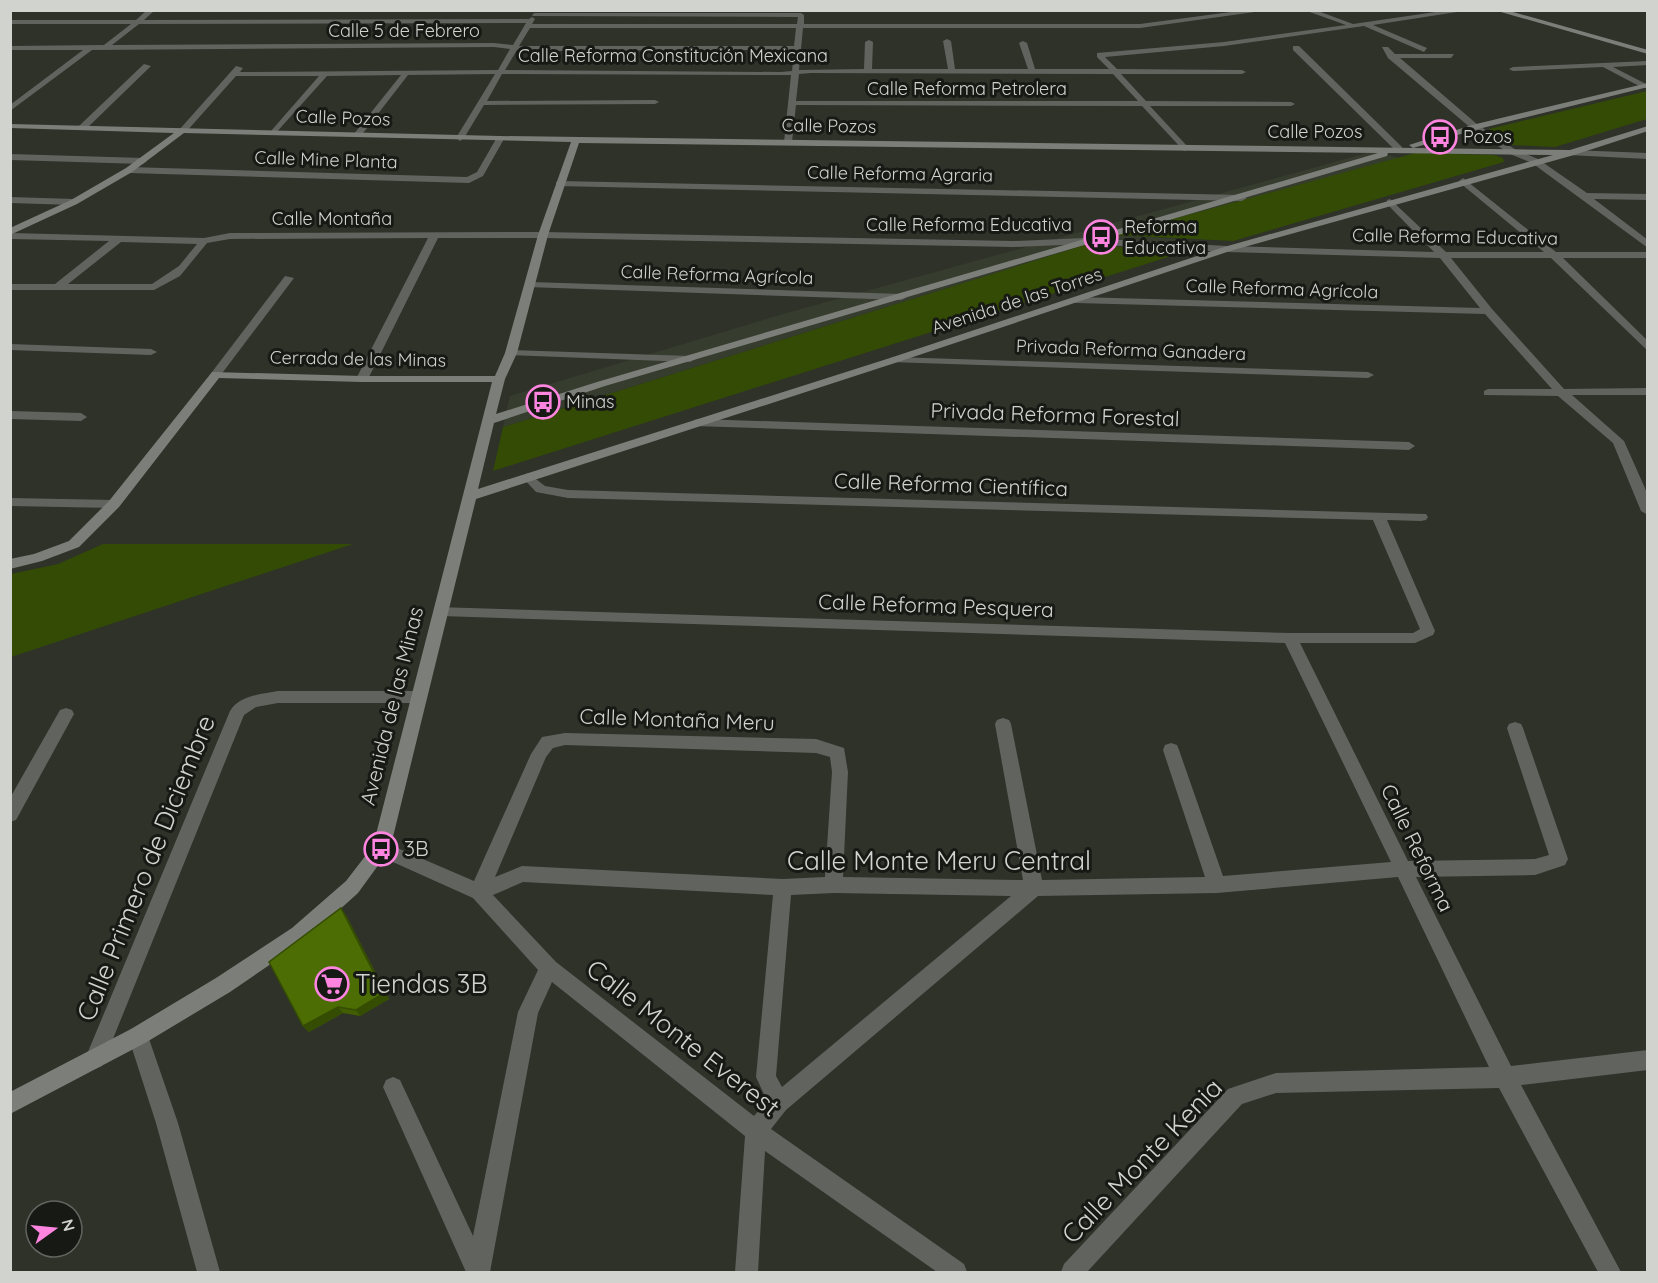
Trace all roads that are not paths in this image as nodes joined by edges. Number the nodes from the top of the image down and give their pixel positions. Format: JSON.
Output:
{"nodes":[{"id":1,"x":152,"y":10,"type":"edge"},
{"id":2,"x":1266,"y":10,"type":"edge"},
{"id":3,"x":1307,"y":10,"type":"edge"},
{"id":4,"x":1398,"y":10,"type":"edge"},
{"id":5,"x":1467,"y":10,"type":"edge"},
{"id":6,"x":1497,"y":10,"type":"edge"},
{"id":7,"x":801,"y":13,"type":"edge"},
{"id":8,"x":1416,"y":16,"type":"junction"},
{"id":9,"x":532,"y":18,"type":"edge"},
{"id":10,"x":10,"y":22,"type":"edge"},
{"id":11,"x":139,"y":22,"type":"junction"},
{"id":12,"x":1364,"y":24,"type":"junction"},
{"id":13,"x":1354,"y":25,"type":"junction"},
{"id":14,"x":800,"y":26,"type":"junction"},
{"id":15,"x":947,"y":41,"type":"dead end"},
{"id":16,"x":869,"y":42,"type":"dead end"},
{"id":17,"x":1023,"y":43,"type":"dead end"},
{"id":18,"x":107,"y":46,"type":"junction"},
{"id":19,"x":10,"y":48,"type":"edge"},
{"id":20,"x":90,"y":48,"type":"junction"},
{"id":21,"x":515,"y":48,"type":"junction"},
{"id":22,"x":798,"y":48,"type":"junction"},
{"id":23,"x":1296,"y":48,"type":"dead end"},
{"id":24,"x":1384,"y":50,"type":"dead end"},
{"id":25,"x":1424,"y":50,"type":"dead end"},
{"id":26,"x":1647,"y":52,"type":"edge"},
{"id":27,"x":1451,"y":56,"type":"dead end"},
{"id":28,"x":1391,"y":57,"type":"junction"},
{"id":29,"x":1647,"y":63,"type":"edge"},
{"id":30,"x":1605,"y":65,"type":"junction"},
{"id":31,"x":147,"y":66,"type":"dead end"},
{"id":32,"x":242,"y":66,"type":"dead end"},
{"id":33,"x":1513,"y":69,"type":"dead end"},
{"id":34,"x":868,"y":71,"type":"junction"},
{"id":35,"x":952,"y":71,"type":"junction"},
{"id":36,"x":1032,"y":71,"type":"junction"},
{"id":37,"x":498,"y":72,"type":"junction"},
{"id":38,"x":1114,"y":72,"type":"junction"},
{"id":39,"x":1242,"y":72,"type":"dead end"},
{"id":40,"x":406,"y":73,"type":"junction"},
{"id":41,"x":232,"y":74,"type":"junction"},
{"id":42,"x":324,"y":74,"type":"junction"},
{"id":43,"x":795,"y":74,"type":"junction"},
{"id":44,"x":1645,"y":85,"type":"edge"},
{"id":45,"x":655,"y":102,"type":"dead end"},
{"id":46,"x":481,"y":103,"type":"junction"},
{"id":47,"x":792,"y":103,"type":"junction"},
{"id":48,"x":1143,"y":104,"type":"junction"},
{"id":49,"x":1291,"y":104,"type":"dead end"},
{"id":50,"x":10,"y":110,"type":"edge"},
{"id":51,"x":10,"y":126,"type":"edge"},
{"id":52,"x":1475,"y":127,"type":"junction"},
{"id":53,"x":82,"y":128,"type":"junction"},
{"id":54,"x":1647,"y":128,"type":"edge"},
{"id":55,"x":183,"y":130,"type":"junction"},
{"id":56,"x":274,"y":133,"type":"junction"},
{"id":57,"x":357,"y":135,"type":"junction"},
{"id":58,"x":460,"y":138,"type":"junction"},
{"id":59,"x":500,"y":140,"type":"junction"},
{"id":60,"x":576,"y":140,"type":"junction"},
{"id":61,"x":788,"y":142,"type":"junction"},
{"id":62,"x":1184,"y":148,"type":"junction"},
{"id":63,"x":1399,"y":149,"type":"junction"},
{"id":64,"x":1513,"y":152,"type":"junction"},
{"id":65,"x":1571,"y":153,"type":"junction"},
{"id":66,"x":1647,"y":156,"type":"edge"},
{"id":67,"x":10,"y":157,"type":"edge"},
{"id":68,"x":143,"y":161,"type":"junction"},
{"id":69,"x":1535,"y":161,"type":"junction"},
{"id":70,"x":129,"y":170,"type":"junction"},
{"id":71,"x":1463,"y":181,"type":"junction"},
{"id":72,"x":559,"y":184,"type":"junction"},
{"id":73,"x":1585,"y":196,"type":"junction"},
{"id":74,"x":1647,"y":197,"type":"edge"},
{"id":75,"x":1242,"y":198,"type":"junction"},
{"id":76,"x":10,"y":200,"type":"edge"},
{"id":77,"x":74,"y":202,"type":"junction"},
{"id":78,"x":1390,"y":202,"type":"junction"},
{"id":79,"x":10,"y":234,"type":"edge"},
{"id":80,"x":543,"y":235,"type":"junction"},
{"id":81,"x":434,"y":236,"type":"junction"},
{"id":82,"x":120,"y":238,"type":"junction"},
{"id":83,"x":204,"y":241,"type":"junction"},
{"id":84,"x":1085,"y":241,"type":"junction"},
{"id":85,"x":1647,"y":245,"type":"edge"},
{"id":86,"x":1227,"y":249,"type":"junction"},
{"id":87,"x":1443,"y":255,"type":"junction"},
{"id":88,"x":1554,"y":255,"type":"junction"},
{"id":89,"x":1647,"y":255,"type":"edge"},
{"id":90,"x":288,"y":278,"type":"dead end"},
{"id":91,"x":531,"y":285,"type":"junction"},
{"id":92,"x":10,"y":287,"type":"edge"},
{"id":93,"x":56,"y":288,"type":"junction"},
{"id":94,"x":902,"y":297,"type":"junction"},
{"id":95,"x":1076,"y":300,"type":"junction"},
{"id":96,"x":1488,"y":311,"type":"junction"},
{"id":97,"x":10,"y":347,"type":"edge"},
{"id":98,"x":1647,"y":348,"type":"edge"},
{"id":99,"x":151,"y":352,"type":"dead end"},
{"id":100,"x":511,"y":353,"type":"junction"},
{"id":101,"x":690,"y":359,"type":"junction"},
{"id":102,"x":894,"y":360,"type":"junction"},
{"id":103,"x":216,"y":374,"type":"junction"},
{"id":104,"x":1368,"y":375,"type":"dead end"},
{"id":105,"x":362,"y":379,"type":"junction"},
{"id":106,"x":500,"y":379,"type":"junction"},
{"id":107,"x":1647,"y":391,"type":"edge"},
{"id":108,"x":1562,"y":392,"type":"junction"},
{"id":109,"x":1488,"y":393,"type":"dead end"},
{"id":110,"x":10,"y":415,"type":"edge"},
{"id":111,"x":81,"y":417,"type":"dead end"},
{"id":112,"x":490,"y":420,"type":"junction"},
{"id":113,"x":698,"y":423,"type":"junction"},
{"id":114,"x":1409,"y":446,"type":"dead end"},
{"id":115,"x":528,"y":477,"type":"junction"},
{"id":116,"x":470,"y":496,"type":"junction"},
{"id":117,"x":10,"y":502,"type":"edge"},
{"id":118,"x":114,"y":504,"type":"junction"},
{"id":119,"x":1647,"y":511,"type":"edge"},
{"id":120,"x":1378,"y":516,"type":"junction"},
{"id":121,"x":1421,"y":517,"type":"dead end"},
{"id":122,"x":10,"y":564,"type":"edge"},
{"id":123,"x":441,"y":611,"type":"junction"},
{"id":124,"x":1290,"y":638,"type":"junction"},
{"id":125,"x":418,"y":697,"type":"junction"},
{"id":126,"x":66,"y":714,"type":"dead end"},
{"id":127,"x":1003,"y":724,"type":"dead end"},
{"id":128,"x":1515,"y":728,"type":"dead end"},
{"id":129,"x":1171,"y":750,"type":"dead end"},
{"id":130,"x":10,"y":815,"type":"edge"},
{"id":131,"x":381,"y":849,"type":"junction"},
{"id":132,"x":1402,"y":869,"type":"junction"},
{"id":133,"x":834,"y":885,"type":"junction"},
{"id":134,"x":1217,"y":885,"type":"junction"},
{"id":135,"x":783,"y":887,"type":"junction"},
{"id":136,"x":1034,"y":888,"type":"junction"},
{"id":137,"x":478,"y":892,"type":"junction"},
{"id":138,"x":549,"y":968,"type":"junction"},
{"id":139,"x":138,"y":1036,"type":"junction"},
{"id":140,"x":95,"y":1059,"type":"junction"},
{"id":141,"x":1647,"y":1060,"type":"edge"},
{"id":142,"x":1505,"y":1077,"type":"junction"},
{"id":143,"x":393,"y":1086,"type":"dead end"},
{"id":144,"x":779,"y":1103,"type":"junction"},
{"id":145,"x":10,"y":1104,"type":"edge"},
{"id":146,"x":756,"y":1131,"type":"junction"},
{"id":147,"x":209,"y":1272,"type":"edge"},
{"id":148,"x":478,"y":1272,"type":"edge"},
{"id":149,"x":746,"y":1272,"type":"edge"},
{"id":150,"x":956,"y":1272,"type":"edge"},
{"id":151,"x":1072,"y":1272,"type":"edge"},
{"id":152,"x":1610,"y":1272,"type":"edge"}],
"edges":[{"from":1,"to":11,"type":"street"},
{"from":2,"to":14,"type":"street"},
{"from":3,"to":13,"type":"street"},
{"from":4,"to":8,"type":"street"},
{"from":5,"to":8,"type":"street"},
{"from":6,"to":26,"type":"street"},
{"from":7,"to":9,"type":"street"},
{"from":7,"to":14,"type":"street"},
{"from":8,"to":12,"type":"street"},
{"from":9,"to":11,"type":"street"},
{"from":9,"to":14,"type":"street"},
{"from":9,"to":21,"type":"street"},
{"from":10,"to":11,"type":"street"},
{"from":11,"to":18,"type":"street"},
{"from":12,"to":13,"type":"street"},
{"from":12,"to":25,"type":"street"},
{"from":13,"to":38,"type":"street"},
{"from":14,"to":22,"type":"street"},
{"from":15,"to":35,"type":"street"},
{"from":16,"to":34,"type":"street"},
{"from":17,"to":36,"type":"street"},
{"from":18,"to":20,"type":"street","name":"Calle 5 de Febrero"},
{"from":18,"to":21,"type":"street","name":"Calle 5 de Febrero"},
{"from":19,"to":20,"type":"street","name":"Calle 5 de Febrero"},
{"from":20,"to":50,"type":"street"},
{"from":21,"to":22,"type":"street","name":"Calle 5 de Febrero"},
{"from":21,"to":37,"type":"street"},
{"from":22,"to":43,"type":"street"},
{"from":23,"to":63,"type":"street"},
{"from":24,"to":28,"type":"street"},
{"from":27,"to":28,"type":"street"},
{"from":28,"to":52,"type":"street"},
{"from":29,"to":30,"type":"street"},
{"from":30,"to":33,"type":"street"},
{"from":30,"to":44,"type":"street"},
{"from":31,"to":53,"type":"street"},
{"from":32,"to":41,"type":"street"},
{"from":34,"to":35,"type":"street","name":"Calle Reforma Constitución Mexicana"},
{"from":34,"to":43,"type":"street","name":"Calle Reforma Constitución Mexicana"},
{"from":35,"to":36,"type":"street","name":"Calle Reforma Constitución Mexicana"},
{"from":36,"to":38,"type":"street","name":"Calle Reforma Constitución Mexicana"},
{"from":37,"to":40,"type":"street","name":"Calle Reforma Constitución Mexicana"},
{"from":37,"to":43,"type":"street","name":"Calle Reforma Constitución Mexicana"},
{"from":37,"to":46,"type":"street"},
{"from":38,"to":39,"type":"street","name":"Calle Reforma Constitución Mexicana"},
{"from":38,"to":48,"type":"street"},
{"from":40,"to":42,"type":"street","name":"Calle Reforma Constitución Mexicana"},
{"from":40,"to":57,"type":"street"},
{"from":41,"to":42,"type":"street","name":"Calle Reforma Constitución Mexicana"},
{"from":41,"to":55,"type":"street"},
{"from":42,"to":56,"type":"street"},
{"from":43,"to":47,"type":"street"},
{"from":44,"to":52,"type":"street","name":"Avenida de las Torres"},
{"from":45,"to":46,"type":"street"},
{"from":46,"to":58,"type":"street"},
{"from":47,"to":48,"type":"street","name":"Calle Reforma Petrolera"},
{"from":47,"to":61,"type":"street"},
{"from":48,"to":49,"type":"street","name":"Calle Reforma Petrolera"},
{"from":48,"to":62,"type":"street"},
{"from":51,"to":53,"type":"street","name":"Calle Pozos"},
{"from":52,"to":63,"type":"street","name":"Avenida de las Torres"},
{"from":52,"to":64,"type":"street"},
{"from":53,"to":55,"type":"street","name":"Calle Pozos"},
{"from":54,"to":65,"type":"street","name":"Avenida de las Torres"},
{"from":55,"to":56,"type":"street","name":"Calle Pozos"},
{"from":55,"to":68,"type":"street"},
{"from":56,"to":57,"type":"street","name":"Calle Pozos"},
{"from":57,"to":58,"type":"street","name":"Calle Pozos"},
{"from":58,"to":59,"type":"street","name":"Calle Pozos"},
{"from":59,"to":60,"type":"street","name":"Calle Pozos"},
{"from":59,"to":70,"type":"street","name":"Calle Mine Planta"},
{"from":60,"to":61,"type":"street","name":"Calle Pozos"},
{"from":60,"to":72,"type":"street","name":"Avenida de las Minas"},
{"from":61,"to":62,"type":"street","name":"Calle Pozos"},
{"from":62,"to":63,"type":"street","name":"Calle Pozos"},
{"from":63,"to":64,"type":"street","name":"Calle Pozos"},
{"from":63,"to":75,"type":"street","name":"Avenida de las Torres"},
{"from":64,"to":65,"type":"street","name":"Calle Pozos"},
{"from":64,"to":69,"type":"street"},
{"from":65,"to":66,"type":"street","name":"Calle Pozos"},
{"from":65,"to":69,"type":"street","name":"Avenida de las Torres"},
{"from":67,"to":68,"type":"street"},
{"from":68,"to":70,"type":"street"},
{"from":69,"to":71,"type":"street","name":"Avenida de las Torres"},
{"from":69,"to":73,"type":"street"},
{"from":70,"to":77,"type":"street"},
{"from":71,"to":78,"type":"street","name":"Avenida de las Torres"},
{"from":71,"to":88,"type":"street"},
{"from":72,"to":75,"type":"street","name":"Calle Reforma Agraria"},
{"from":72,"to":80,"type":"street","name":"Avenida de las Minas"},
{"from":73,"to":74,"type":"street"},
{"from":73,"to":85,"type":"street"},
{"from":75,"to":84,"type":"street","name":"Avenida de las Torres"},
{"from":76,"to":77,"type":"street"},
{"from":77,"to":79,"type":"street"},
{"from":78,"to":86,"type":"street","name":"Avenida de las Torres"},
{"from":78,"to":87,"type":"street"},
{"from":79,"to":82,"type":"street","name":"Calle Montaña"},
{"from":80,"to":81,"type":"street","name":"Calle Reforma Educativa"},
{"from":80,"to":84,"type":"street","name":"Calle Reforma Educativa"},
{"from":80,"to":91,"type":"street","name":"Avenida de las Minas"},
{"from":81,"to":83,"type":"street","name":"Calle Montaña"},
{"from":81,"to":105,"type":"street"},
{"from":82,"to":83,"type":"street","name":"Calle Montaña"},
{"from":82,"to":93,"type":"street"},
{"from":83,"to":93,"type":"street"},
{"from":84,"to":86,"type":"street","name":"Calle Reforma Educativa"},
{"from":84,"to":94,"type":"street","name":"Avenida de las Torres"},
{"from":86,"to":87,"type":"street","name":"Calle Reforma Educativa"},
{"from":86,"to":95,"type":"street","name":"Avenida de las Torres"},
{"from":87,"to":88,"type":"street","name":"Calle Reforma Educativa"},
{"from":87,"to":96,"type":"street"},
{"from":88,"to":89,"type":"street","name":"Calle Reforma Educativa"},
{"from":88,"to":98,"type":"street"},
{"from":90,"to":103,"type":"street"},
{"from":91,"to":94,"type":"street","name":"Calle Reforma Agrícola"},
{"from":91,"to":100,"type":"street","name":"Avenida de las Minas"},
{"from":92,"to":93,"type":"street"},
{"from":94,"to":101,"type":"street","name":"Avenida de las Torres"},
{"from":95,"to":96,"type":"street","name":"Calle Reforma Agrícola"},
{"from":95,"to":102,"type":"street","name":"Avenida de las Torres"},
{"from":96,"to":108,"type":"street"},
{"from":97,"to":99,"type":"street"},
{"from":100,"to":101,"type":"street"},
{"from":100,"to":106,"type":"street","name":"Avenida de las Minas"},
{"from":101,"to":112,"type":"street","name":"Avenida de las Torres"},
{"from":102,"to":104,"type":"street","name":"Privada Reforma Ganadera"},
{"from":102,"to":113,"type":"street","name":"Avenida de las Torres"},
{"from":103,"to":105,"type":"street","name":"Cerrada de las Minas"},
{"from":103,"to":118,"type":"street"},
{"from":105,"to":106,"type":"street","name":"Cerrada de las Minas"},
{"from":106,"to":112,"type":"street","name":"Avenida de las Minas"},
{"from":107,"to":108,"type":"street"},
{"from":108,"to":109,"type":"street"},
{"from":108,"to":119,"type":"street"},
{"from":110,"to":111,"type":"street"},
{"from":112,"to":116,"type":"street","name":"Avenida de las Minas"},
{"from":113,"to":114,"type":"street","name":"Privada Reforma Forestal"},
{"from":113,"to":115,"type":"street","name":"Avenida de las Torres"},
{"from":115,"to":116,"type":"street","name":"Avenida de las Torres"},
{"from":115,"to":120,"type":"street","name":"Calle Reforma Científica"},
{"from":116,"to":123,"type":"street","name":"Avenida de las Minas"},
{"from":117,"to":118,"type":"street"},
{"from":118,"to":122,"type":"street"},
{"from":120,"to":121,"type":"street","name":"Calle Reforma Científica"},
{"from":120,"to":124,"type":"street","name":"Calle Reforma Pesquera"},
{"from":123,"to":124,"type":"street","name":"Calle Reforma Pesquera"},
{"from":123,"to":125,"type":"street","name":"Avenida de las Minas"},
{"from":124,"to":132,"type":"street","name":"Calle Reforma"},
{"from":125,"to":131,"type":"street","name":"Avenida de las Minas"},
{"from":125,"to":140,"type":"street","name":"Calle Primero de Diciembre"},
{"from":126,"to":130,"type":"street"},
{"from":127,"to":136,"type":"street"},
{"from":128,"to":132,"type":"street","name":"Calle Monte Meru Central"},
{"from":129,"to":134,"type":"street"},
{"from":131,"to":137,"type":"street","name":"Calle Monte Everest"},
{"from":131,"to":139,"type":"street","name":"Avenida de las Minas"},
{"from":132,"to":134,"type":"street","name":"Calle Monte Meru Central"},
{"from":132,"to":142,"type":"street","name":"Calle Reforma"},
{"from":133,"to":135,"type":"street","name":"Calle Monte Meru Central"},
{"from":133,"to":136,"type":"street","name":"Calle Monte Meru Central"},
{"from":133,"to":137,"type":"street","name":"Calle Montaña Meru"},
{"from":134,"to":136,"type":"street","name":"Calle Monte Meru Central"},
{"from":135,"to":137,"type":"street","name":"Calle Monte Meru Central"},
{"from":135,"to":144,"type":"street"},
{"from":136,"to":144,"type":"street"},
{"from":137,"to":138,"type":"street","name":"Calle Monte Everest"},
{"from":138,"to":146,"type":"street","name":"Calle Monte Everest"},
{"from":138,"to":148,"type":"street"},
{"from":139,"to":140,"type":"street","name":"Avenida de las Minas"},
{"from":139,"to":147,"type":"street"},
{"from":140,"to":145,"type":"street","name":"Avenida de las Minas"},
{"from":141,"to":142,"type":"street","name":"Calle Monte Kenia"},
{"from":142,"to":151,"type":"street","name":"Calle Monte Kenia"},
{"from":142,"to":152,"type":"street","name":"Calle Reforma"},
{"from":143,"to":148,"type":"street"},
{"from":144,"to":146,"type":"street"},
{"from":146,"to":149,"type":"street"},
{"from":146,"to":150,"type":"street","name":"Calle Monte Everest"}]}
